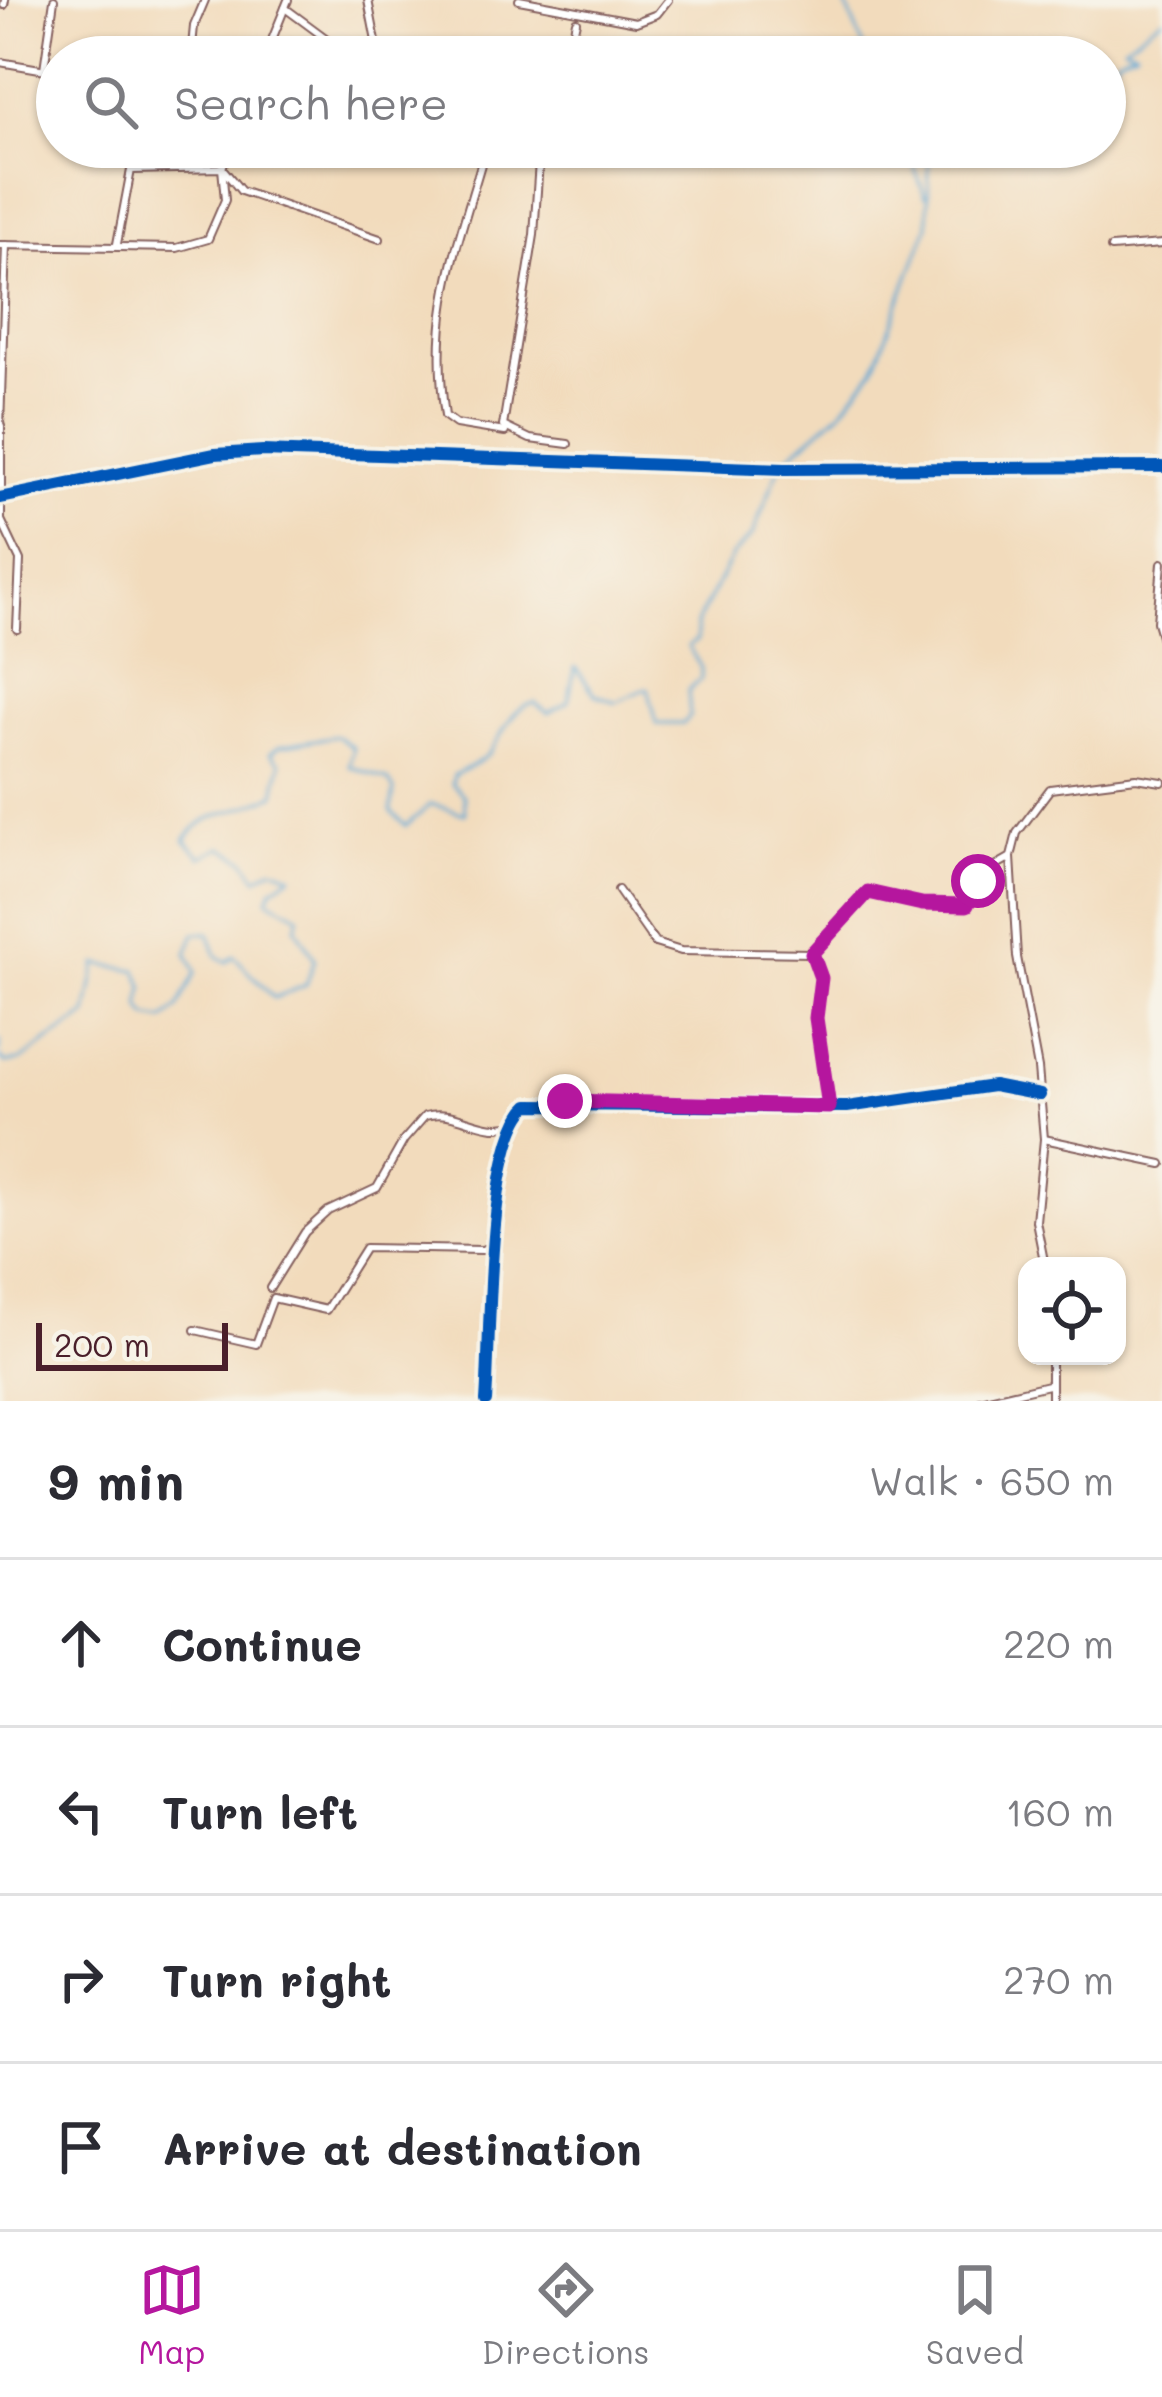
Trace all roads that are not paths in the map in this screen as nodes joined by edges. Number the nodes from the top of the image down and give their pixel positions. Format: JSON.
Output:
{"nodes":[{"id":1,"x":54,"y":0,"type":"edge"},
{"id":2,"x":205,"y":0,"type":"edge"},
{"id":3,"x":368,"y":0,"type":"edge"},
{"id":4,"x":519,"y":0,"type":"edge"},
{"id":5,"x":589,"y":0,"type":"edge"},
{"id":6,"x":668,"y":0,"type":"edge"},
{"id":7,"x":286,"y":4,"type":"edge"},
{"id":8,"x":597,"y":15,"type":"junction"},
{"id":9,"x":576,"y":21,"type":"dead end"},
{"id":10,"x":49,"y":36,"type":"edge"},
{"id":11,"x":193,"y":36,"type":"edge"},
{"id":12,"x":273,"y":36,"type":"edge"},
{"id":13,"x":324,"y":36,"type":"edge"},
{"id":14,"x":372,"y":36,"type":"edge"},
{"id":15,"x":573,"y":36,"type":"edge"},
{"id":16,"x":0,"y":62,"type":"edge"},
{"id":17,"x":36,"y":69,"type":"edge"},
{"id":18,"x":222,"y":168,"type":"junction"},
{"id":19,"x":478,"y":168,"type":"edge"},
{"id":20,"x":539,"y":168,"type":"edge"},
{"id":21,"x":380,"y":239,"type":"dead end"},
{"id":22,"x":117,"y":244,"type":"junction"},
{"id":23,"x":1162,"y":244,"type":"edge"},
{"id":24,"x":3,"y":245,"type":"edge"},
{"id":25,"x":1111,"y":248,"type":"dead end"},
{"id":26,"x":0,"y":426,"type":"edge"},
{"id":27,"x":509,"y":432,"type":"junction"},
{"id":28,"x":568,"y":444,"type":"dead end"},
{"id":29,"x":516,"y":456,"type":"joint"},
{"id":30,"x":1162,"y":467,"type":"edge"},
{"id":31,"x":1,"y":498,"type":"edge"},
{"id":32,"x":1162,"y":563,"type":"edge"},
{"id":33,"x":17,"y":629,"type":"dead end"},
{"id":34,"x":1162,"y":639,"type":"edge"},
{"id":35,"x":1162,"y":782,"type":"edge"},
{"id":36,"x":1011,"y":857,"type":"junction"},
{"id":37,"x":617,"y":890,"type":"dead end"},
{"id":38,"x":812,"y":953,"type":"junction"},
{"id":39,"x":1040,"y":1095,"type":"junction"},
{"id":40,"x":829,"y":1107,"type":"junction"},
{"id":41,"x":515,"y":1124,"type":"junction"},
{"id":42,"x":1044,"y":1139,"type":"junction"},
{"id":43,"x":1162,"y":1164,"type":"edge"},
{"id":44,"x":495,"y":1241,"type":"junction"},
{"id":45,"x":1043,"y":1257,"type":"edge"},
{"id":46,"x":270,"y":1288,"type":"dead end"},
{"id":47,"x":195,"y":1330,"type":"dead end"},
{"id":48,"x":1050,"y":1365,"type":"edge"},
{"id":49,"x":1048,"y":1385,"type":"junction"},
{"id":50,"x":486,"y":1401,"type":"edge"},
{"id":51,"x":980,"y":1401,"type":"edge"},
{"id":52,"x":1051,"y":1401,"type":"edge"}],
"edges":[{"from":1,"to":10,"type":"street"},
{"from":2,"to":11,"type":"street"},
{"from":3,"to":14,"type":"street"},
{"from":4,"to":8,"type":"street"},
{"from":5,"to":8,"type":"street"},
{"from":6,"to":8,"type":"street"},
{"from":7,"to":12,"type":"street"},
{"from":7,"to":13,"type":"street"},
{"from":9,"to":15,"type":"street"},
{"from":16,"to":17,"type":"street"},
{"from":18,"to":21,"type":"street"},
{"from":18,"to":22,"type":"street"},
{"from":18,"to":22,"type":"street"},
{"from":19,"to":27,"type":"street"},
{"from":20,"to":27,"type":"street"},
{"from":22,"to":24,"type":"street"},
{"from":23,"to":25,"type":"street"},
{"from":24,"to":26,"type":"street"},
{"from":26,"to":31,"type":"street"},
{"from":27,"to":28,"type":"street"},
{"from":29,"to":30,"type":"street"},
{"from":29,"to":31,"type":"street"},
{"from":31,"to":33,"type":"street"},
{"from":32,"to":34,"type":"street"},
{"from":35,"to":36,"type":"street"},
{"from":36,"to":38,"type":"street"},
{"from":36,"to":39,"type":"street"},
{"from":37,"to":38,"type":"street"},
{"from":38,"to":40,"type":"street"},
{"from":39,"to":40,"type":"street"},
{"from":39,"to":42,"type":"street"},
{"from":40,"to":41,"type":"street"},
{"from":41,"to":44,"type":"street"},
{"from":41,"to":46,"type":"street"},
{"from":42,"to":43,"type":"street"},
{"from":42,"to":45,"type":"street"},
{"from":44,"to":47,"type":"street"},
{"from":44,"to":50,"type":"street"},
{"from":48,"to":49,"type":"street"},
{"from":49,"to":51,"type":"street"},
{"from":49,"to":52,"type":"street"}]}
